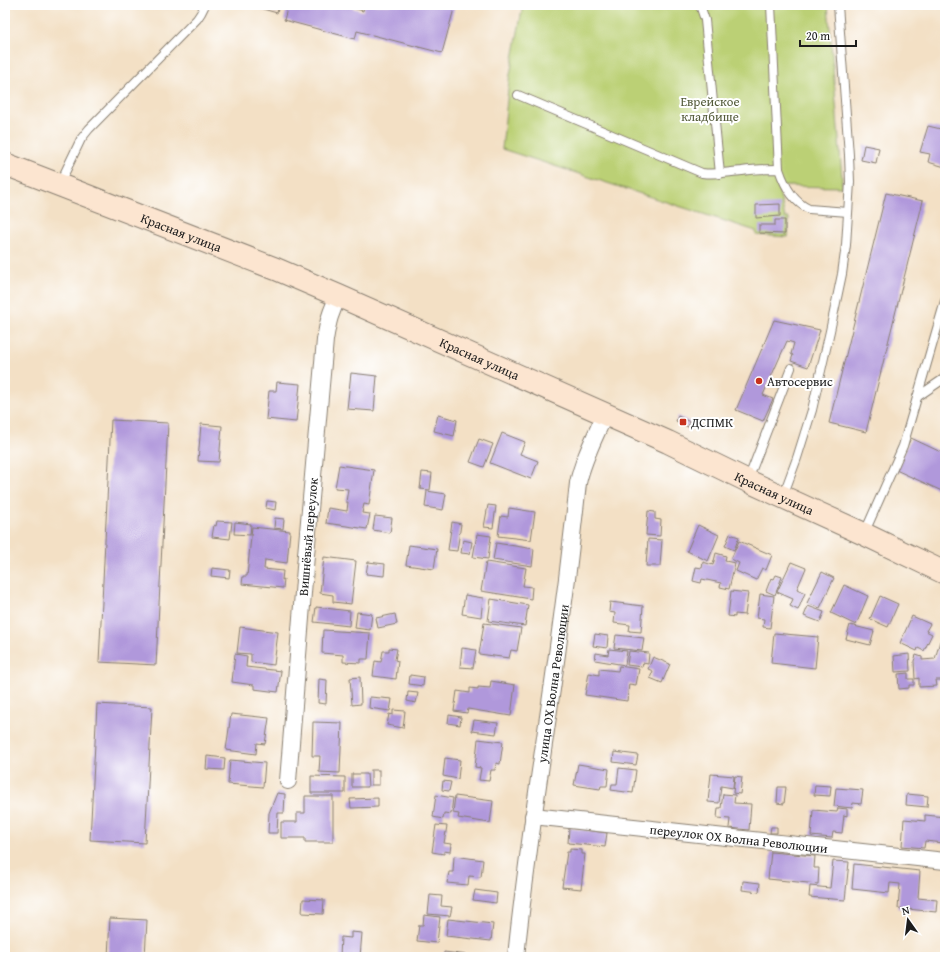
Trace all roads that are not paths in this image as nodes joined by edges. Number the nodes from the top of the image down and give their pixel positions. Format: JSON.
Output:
{"nodes":[{"id":1,"x":205,"y":5,"type":"edge"},
{"id":2,"x":700,"y":5,"type":"edge"},
{"id":3,"x":771,"y":5,"type":"edge"},
{"id":4,"x":838,"y":5,"type":"edge"},
{"id":5,"x":518,"y":95,"type":"dead end"},
{"id":6,"x":5,"y":164,"type":"edge"},
{"id":7,"x":779,"y":169,"type":"junction"},
{"id":8,"x":720,"y":174,"type":"junction"},
{"id":9,"x":58,"y":186,"type":"junction"},
{"id":10,"x":848,"y":212,"type":"junction"},
{"id":11,"x":339,"y":296,"type":"junction"},
{"id":12,"x":945,"y":301,"type":"edge"},
{"id":13,"x":791,"y":368,"type":"dead end"},
{"id":14,"x":945,"y":378,"type":"edge"},
{"id":15,"x":917,"y":397,"type":"junction"},
{"id":16,"x":604,"y":414,"type":"junction"},
{"id":17,"x":748,"y":481,"type":"junction"},
{"id":18,"x":783,"y":497,"type":"junction"},
{"id":19,"x":864,"y":534,"type":"junction"},
{"id":20,"x":945,"y":573,"type":"edge"},
{"id":21,"x":288,"y":781,"type":"dead end"},
{"id":22,"x":533,"y":816,"type":"junction"},
{"id":23,"x":945,"y":861,"type":"edge"},
{"id":24,"x":516,"y":957,"type":"edge"}],
"edges":[{"from":1,"to":9,"type":"lane"},
{"from":2,"to":8,"type":"lane"},
{"from":3,"to":7,"type":"lane"},
{"from":4,"to":10,"type":"lane"},
{"from":5,"to":8,"type":"lane"},
{"from":6,"to":9,"type":"street","name":"Красная улица"},
{"from":7,"to":8,"type":"lane"},
{"from":7,"to":10,"type":"lane"},
{"from":9,"to":11,"type":"street","name":"Красная улица"},
{"from":10,"to":18,"type":"lane"},
{"from":11,"to":16,"type":"street","name":"Красная улица"},
{"from":11,"to":21,"type":"street","name":"Вишнёвый переулок"},
{"from":12,"to":15,"type":"lane"},
{"from":13,"to":17,"type":"lane"},
{"from":14,"to":15,"type":"lane"},
{"from":15,"to":19,"type":"lane"},
{"from":16,"to":17,"type":"street","name":"Красная улица"},
{"from":16,"to":22,"type":"street","name":"улица ОХ Волна Революции"},
{"from":17,"to":18,"type":"street","name":"Красная улица"},
{"from":18,"to":19,"type":"street","name":"Красная улица"},
{"from":19,"to":20,"type":"street","name":"Красная улица"},
{"from":22,"to":23,"type":"street","name":"переулок ОХ Волна Революции"},
{"from":22,"to":24,"type":"street","name":"улица ОХ Волна Революции"}]}
